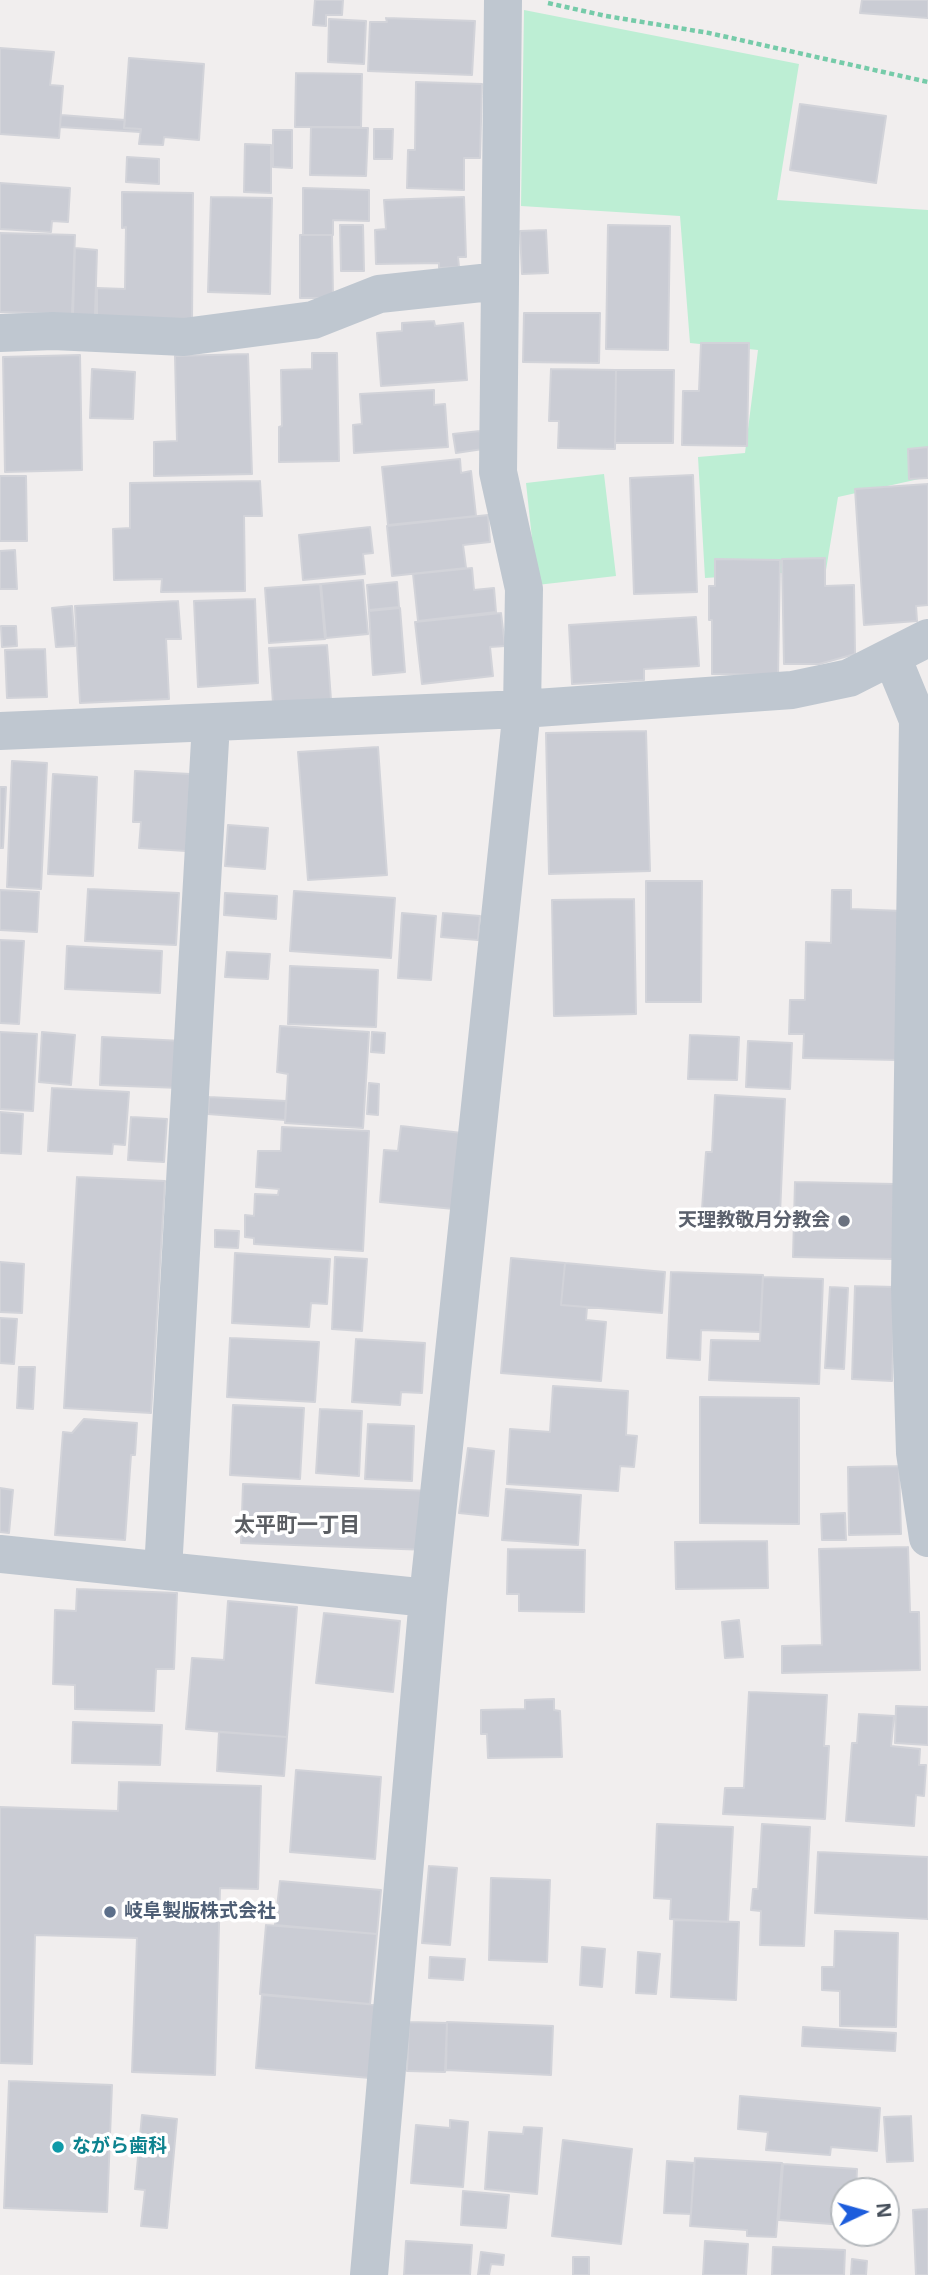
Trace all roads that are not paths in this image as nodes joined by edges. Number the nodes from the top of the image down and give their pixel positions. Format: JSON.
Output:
{"nodes":[{"id":1,"x":503,"y":0,"type":"edge"},
{"id":2,"x":500,"y":281,"type":"junction"},
{"id":3,"x":0,"y":333,"type":"edge"},
{"id":4,"x":928,"y":638,"type":"edge"},
{"id":5,"x":892,"y":657,"type":"junction"},
{"id":6,"x":522,"y":709,"type":"junction"},
{"id":7,"x":211,"y":723,"type":"junction"},
{"id":8,"x":0,"y":731,"type":"edge"},
{"id":9,"x":919,"y":1287,"type":"edge"},
{"id":10,"x":928,"y":1538,"type":"edge"},
{"id":11,"x":0,"y":1554,"type":"edge"},
{"id":12,"x":163,"y":1570,"type":"junction"},
{"id":13,"x":428,"y":1598,"type":"junction"},
{"id":14,"x":369,"y":2275,"type":"edge"}],
"edges":[{"from":1,"to":2,"type":"street"},
{"from":2,"to":3,"type":"street"},
{"from":2,"to":6,"type":"street"},
{"from":4,"to":5,"type":"street"},
{"from":5,"to":6,"type":"street"},
{"from":5,"to":9,"type":"street"},
{"from":6,"to":7,"type":"street"},
{"from":6,"to":13,"type":"street"},
{"from":7,"to":8,"type":"street"},
{"from":7,"to":12,"type":"street"},
{"from":9,"to":10,"type":"street"},
{"from":11,"to":12,"type":"street"},
{"from":12,"to":13,"type":"street"},
{"from":13,"to":14,"type":"street"}]}
